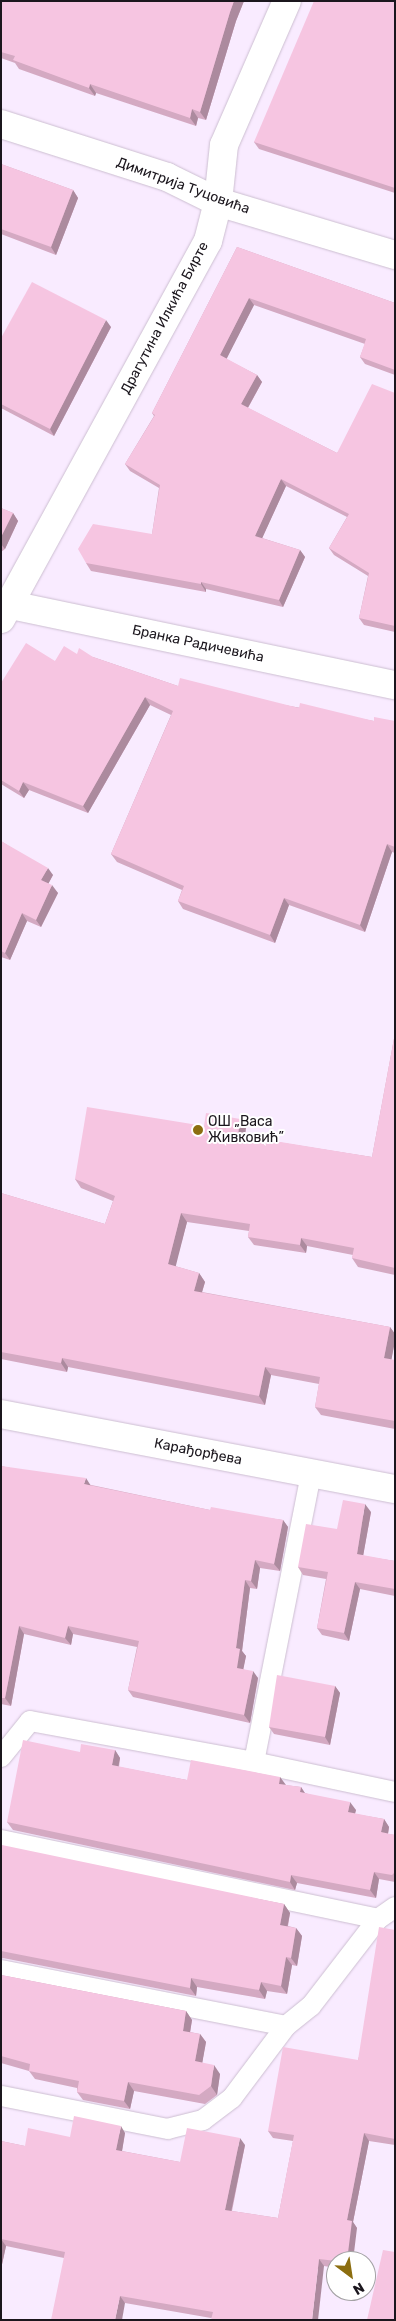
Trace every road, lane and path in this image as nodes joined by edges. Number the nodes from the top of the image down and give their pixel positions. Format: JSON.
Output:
{"nodes":[{"id":1,"x":287,"y":1,"type":"edge"},
{"id":2,"x":1,"y":124,"type":"edge"},
{"id":3,"x":218,"y":202,"type":"junction"},
{"id":4,"x":395,"y":255,"type":"edge"},
{"id":5,"x":4,"y":609,"type":"edge"},
{"id":6,"x":395,"y":685,"type":"edge"},
{"id":7,"x":1,"y":1414,"type":"edge"},
{"id":8,"x":311,"y":1473,"type":"junction"},
{"id":9,"x":395,"y":1489,"type":"edge"},
{"id":10,"x":1,"y":1757,"type":"edge"},
{"id":11,"x":254,"y":1762,"type":"junction"},
{"id":12,"x":395,"y":1792,"type":"edge"},
{"id":13,"x":1,"y":1840,"type":"edge"},
{"id":14,"x":395,"y":1908,"type":"edge"},
{"id":15,"x":378,"y":1919,"type":"junction"},
{"id":16,"x":1,"y":1970,"type":"edge"},
{"id":17,"x":286,"y":2026,"type":"junction"},
{"id":18,"x":1,"y":2096,"type":"edge"}],
"edges":[{"from":1,"to":3,"type":"street","name":"Драгутина Илкића Бирте"},
{"from":2,"to":3,"type":"street","name":"Димитрија Туцовића"},
{"from":3,"to":4,"type":"street","name":"Димитрија Туцовића"},
{"from":3,"to":5,"type":"street","name":"Драгутина Илкића Бирте"},
{"from":5,"to":6,"type":"street","name":"Бранка Радичевића"},
{"from":7,"to":8,"type":"street","name":"Карађорђева"},
{"from":8,"to":9,"type":"street","name":"Карађорђева"},
{"from":8,"to":11,"type":"lane"},
{"from":10,"to":11,"type":"lane"},
{"from":11,"to":12,"type":"lane"},
{"from":13,"to":15,"type":"lane"},
{"from":14,"to":15,"type":"lane"},
{"from":15,"to":17,"type":"lane"},
{"from":16,"to":17,"type":"lane"},
{"from":17,"to":18,"type":"lane"}]}
